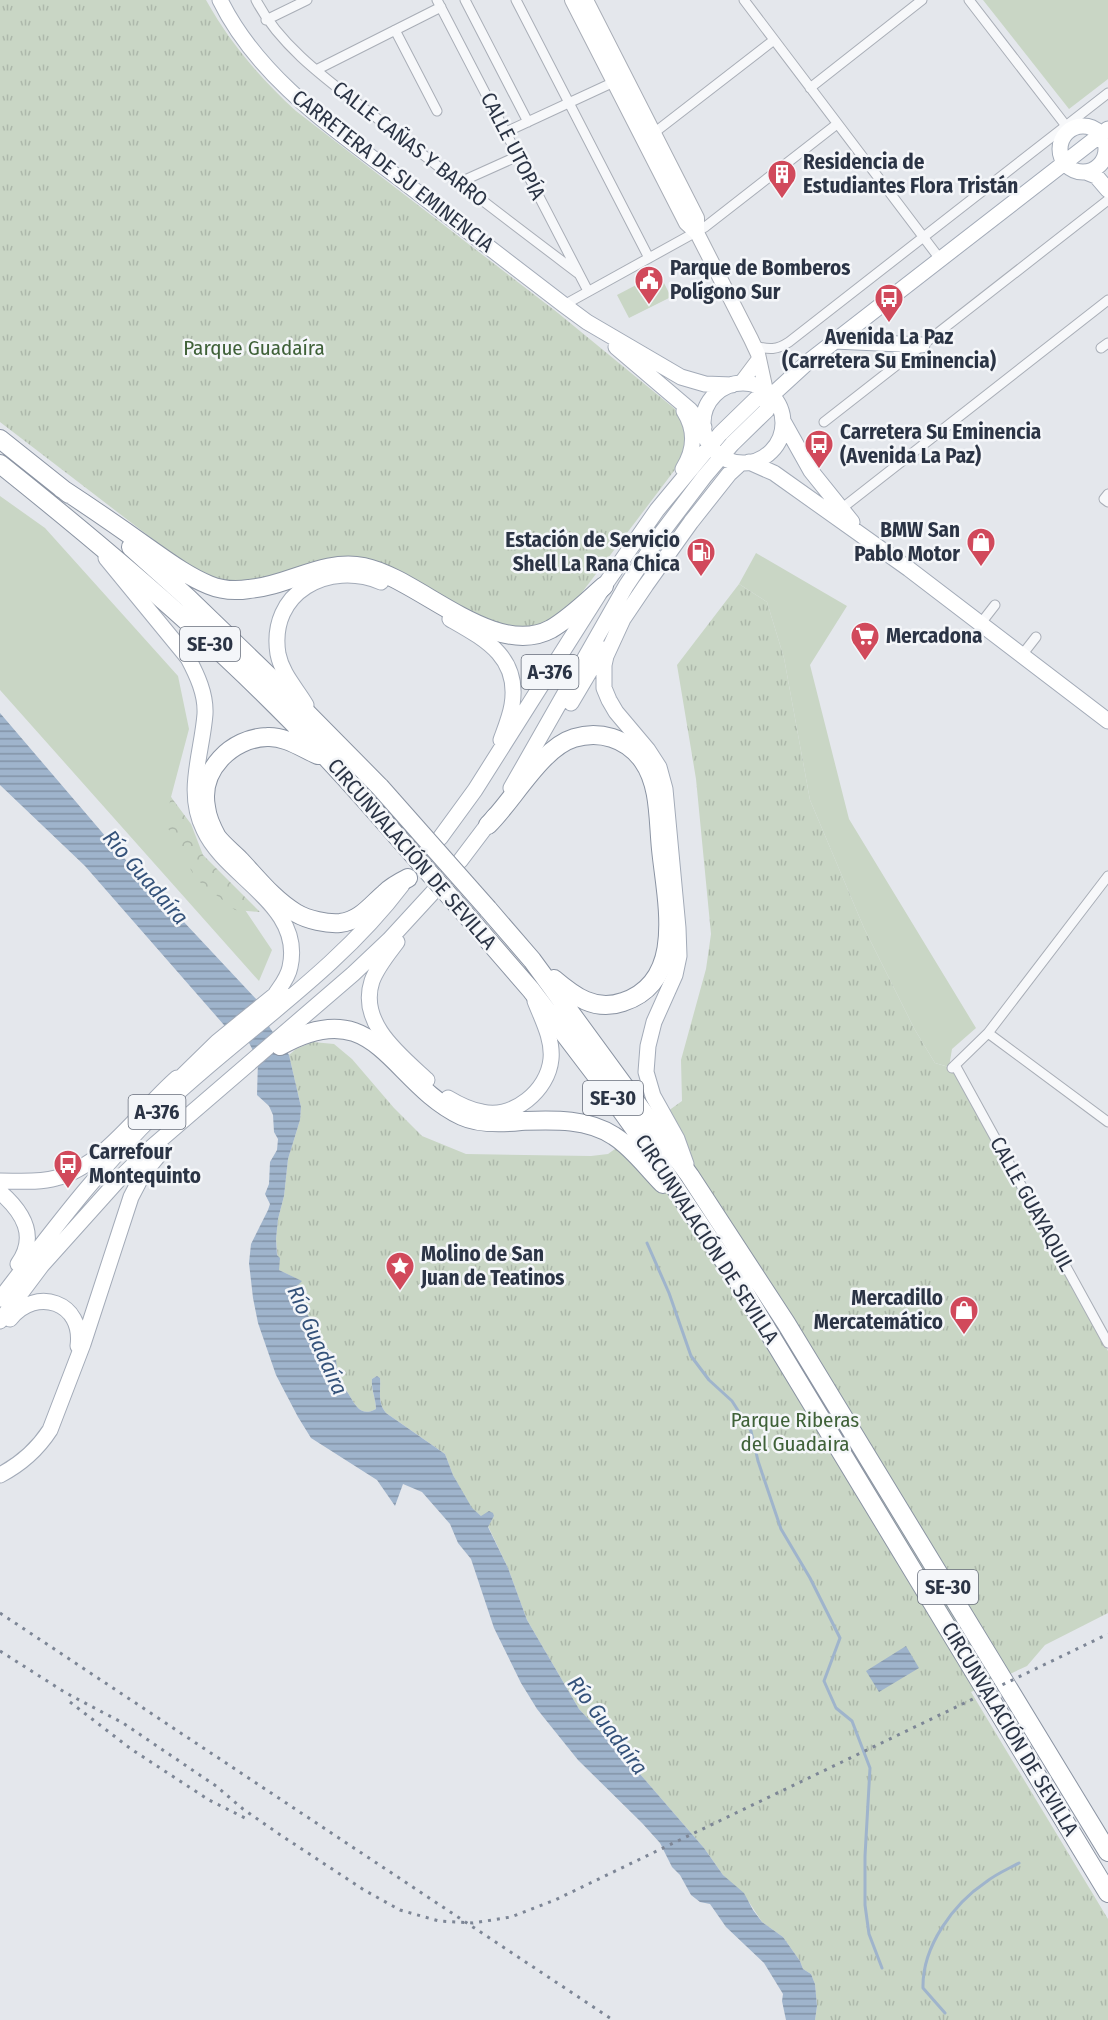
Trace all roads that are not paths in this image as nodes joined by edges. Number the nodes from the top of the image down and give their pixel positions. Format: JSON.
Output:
{"nodes":[{"id":1,"x":220,"y":0,"type":"edge"},
{"id":2,"x":256,"y":0,"type":"edge"},
{"id":3,"x":307,"y":0,"type":"edge"},
{"id":4,"x":465,"y":0,"type":"edge"},
{"id":5,"x":516,"y":0,"type":"edge"},
{"id":6,"x":572,"y":0,"type":"edge"},
{"id":7,"x":586,"y":0,"type":"edge"},
{"id":8,"x":744,"y":0,"type":"edge"},
{"id":9,"x":922,"y":0,"type":"edge"},
{"id":10,"x":969,"y":0,"type":"edge"},
{"id":11,"x":439,"y":4,"type":"edge"},
{"id":12,"x":266,"y":20,"type":"junction"},
{"id":13,"x":395,"y":30,"type":"junction"},
{"id":14,"x":774,"y":40,"type":"junction"},
{"id":15,"x":316,"y":70,"type":"junction"},
{"id":16,"x":614,"y":82,"type":"junction"},
{"id":17,"x":810,"y":88,"type":"junction"},
{"id":18,"x":1108,"y":93,"type":"edge"},
{"id":19,"x":569,"y":102,"type":"junction"},
{"id":20,"x":437,"y":111,"type":"dead end"},
{"id":21,"x":528,"y":122,"type":"junction"},
{"id":22,"x":837,"y":124,"type":"junction"},
{"id":23,"x":1068,"y":128,"type":"junction"},
{"id":24,"x":506,"y":132,"type":"junction"},
{"id":25,"x":1104,"y":132,"type":"edge"},
{"id":26,"x":649,"y":137,"type":"junction"},
{"id":27,"x":518,"y":156,"type":"junction"},
{"id":28,"x":1065,"y":163,"type":"junction"},
{"id":29,"x":1106,"y":164,"type":"edge"},
{"id":30,"x":1086,"y":172,"type":"junction"},
{"id":31,"x":458,"y":183,"type":"junction"},
{"id":32,"x":1108,"y":190,"type":"edge"},
{"id":33,"x":1108,"y":200,"type":"edge"},
{"id":34,"x":697,"y":233,"type":"junction"},
{"id":35,"x":924,"y":237,"type":"junction"},
{"id":36,"x":649,"y":258,"type":"junction"},
{"id":37,"x":940,"y":259,"type":"junction"},
{"id":38,"x":579,"y":274,"type":"junction"},
{"id":39,"x":588,"y":291,"type":"junction"},
{"id":40,"x":1108,"y":300,"type":"edge"},
{"id":41,"x":564,"y":305,"type":"junction"},
{"id":42,"x":587,"y":322,"type":"junction"},
{"id":43,"x":834,"y":341,"type":"junction"},
{"id":44,"x":922,"y":345,"type":"joint"},
{"id":45,"x":901,"y":352,"type":"junction"},
{"id":46,"x":757,"y":353,"type":"junction"},
{"id":47,"x":736,"y":384,"type":"junction"},
{"id":48,"x":769,"y":393,"type":"junction"},
{"id":49,"x":671,"y":394,"type":"junction"},
{"id":50,"x":783,"y":421,"type":"junction"},
{"id":51,"x":824,"y":422,"type":"dead end"},
{"id":52,"x":704,"y":426,"type":"junction"},
{"id":53,"x":0,"y":439,"type":"edge"},
{"id":54,"x":710,"y":445,"type":"junction"},
{"id":55,"x":722,"y":456,"type":"junction"},
{"id":56,"x":745,"y":463,"type":"junction"},
{"id":57,"x":0,"y":464,"type":"edge"},
{"id":58,"x":698,"y":485,"type":"junction"},
{"id":59,"x":62,"y":488,"type":"junction"},
{"id":60,"x":841,"y":509,"type":"junction"},
{"id":61,"x":657,"y":510,"type":"junction"},
{"id":62,"x":85,"y":532,"type":"junction"},
{"id":63,"x":868,"y":541,"type":"junction"},
{"id":64,"x":656,"y":572,"type":"junction"},
{"id":65,"x":604,"y":586,"type":"junction"},
{"id":66,"x":995,"y":605,"type":"dead end"},
{"id":67,"x":623,"y":620,"type":"junction"},
{"id":68,"x":981,"y":623,"type":"junction"},
{"id":69,"x":1036,"y":637,"type":"dead end"},
{"id":70,"x":1022,"y":655,"type":"junction"},
{"id":71,"x":1108,"y":721,"type":"edge"},
{"id":72,"x":317,"y":723,"type":"junction"},
{"id":73,"x":496,"y":758,"type":"junction"},
{"id":74,"x":331,"y":761,"type":"junction"},
{"id":75,"x":509,"y":792,"type":"junction"},
{"id":76,"x":488,"y":825,"type":"junction"},
{"id":77,"x":440,"y":838,"type":"dead end"},
{"id":78,"x":460,"y":861,"type":"dead end"},
{"id":79,"x":410,"y":874,"type":"joint"},
{"id":80,"x":1108,"y":876,"type":"edge"},
{"id":81,"x":446,"y":878,"type":"dead end"},
{"id":82,"x":423,"y":903,"type":"junction"},
{"id":83,"x":531,"y":960,"type":"junction"},
{"id":84,"x":531,"y":990,"type":"junction"},
{"id":85,"x":278,"y":999,"type":"junction"},
{"id":86,"x":988,"y":1033,"type":"junction"},
{"id":87,"x":289,"y":1036,"type":"junction"},
{"id":88,"x":221,"y":1046,"type":"junction"},
{"id":89,"x":191,"y":1066,"type":"junction"},
{"id":90,"x":193,"y":1113,"type":"junction"},
{"id":91,"x":1108,"y":1122,"type":"edge"},
{"id":92,"x":690,"y":1176,"type":"junction"},
{"id":93,"x":94,"y":1179,"type":"junction"},
{"id":94,"x":0,"y":1181,"type":"edge"},
{"id":95,"x":0,"y":1192,"type":"edge"},
{"id":96,"x":690,"y":1210,"type":"junction"},
{"id":97,"x":0,"y":1290,"type":"edge"},
{"id":98,"x":0,"y":1299,"type":"edge"},
{"id":99,"x":0,"y":1321,"type":"edge"},
{"id":100,"x":0,"y":1331,"type":"edge"},
{"id":101,"x":1108,"y":1343,"type":"edge"},
{"id":102,"x":74,"y":1367,"type":"junction"},
{"id":103,"x":0,"y":1475,"type":"edge"},
{"id":104,"x":1108,"y":1852,"type":"edge"},
{"id":105,"x":1108,"y":1893,"type":"edge"}],
"edges":[{"from":1,"to":41,"type":"main road","name":"CARRETERA DE SU EMINENCIA"},
{"from":2,"to":12,"type":"street","name":"CALLE CAÑAS Y BARRO"},
{"from":3,"to":12,"type":"street"},
{"from":4,"to":21,"type":"street","name":"CALLE UTOPÍA"},
{"from":5,"to":19,"type":"street"},
{"from":6,"to":16,"type":"street"},
{"from":7,"to":26,"type":"street"},
{"from":8,"to":14,"type":"street"},
{"from":9,"to":17,"type":"street"},
{"from":10,"to":23,"type":"street"},
{"from":11,"to":13,"type":"street"},
{"from":11,"to":24,"type":"street","name":"CALLE UTOPÍA"},
{"from":12,"to":15,"type":"street","name":"CALLE CAÑAS Y BARRO"},
{"from":13,"to":15,"type":"street"},
{"from":13,"to":20,"type":"street"},
{"from":14,"to":17,"type":"street"},
{"from":14,"to":26,"type":"street"},
{"from":15,"to":31,"type":"street","name":"CALLE CAÑAS Y BARRO"},
{"from":16,"to":19,"type":"street"},
{"from":16,"to":26,"type":"street"},
{"from":17,"to":22,"type":"street"},
{"from":18,"to":23,"type":"street"},
{"from":19,"to":21,"type":"street"},
{"from":19,"to":36,"type":"street"},
{"from":21,"to":24,"type":"street"},
{"from":22,"to":34,"type":"street"},
{"from":22,"to":35,"type":"street"},
{"from":23,"to":25,"type":"main road"},
{"from":23,"to":28,"type":"main road"},
{"from":23,"to":35,"type":"street"},
{"from":24,"to":27,"type":"street","name":"CALLE UTOPÍA"},
{"from":25,"to":28,"type":"main road"},
{"from":25,"to":29,"type":"main road"},
{"from":26,"to":34,"type":"street"},
{"from":27,"to":31,"type":"street"},
{"from":27,"to":38,"type":"street","name":"CALLE UTOPÍA"},
{"from":28,"to":30,"type":"main road"},
{"from":28,"to":37,"type":"main road"},
{"from":29,"to":30,"type":"main road"},
{"from":30,"to":32,"type":"main road"},
{"from":31,"to":38,"type":"street","name":"CALLE CAÑAS Y BARRO"},
{"from":33,"to":44,"type":"street"},
{"from":34,"to":36,"type":"street"},
{"from":34,"to":46,"type":"street"},
{"from":35,"to":37,"type":"street"},
{"from":35,"to":46,"type":"street"},
{"from":36,"to":39,"type":"street"},
{"from":37,"to":43,"type":"main road"},
{"from":38,"to":39,"type":"street","name":"CALLE UTOPÍA"},
{"from":39,"to":41,"type":"street"},
{"from":40,"to":60,"type":"street"},
{"from":41,"to":42,"type":"main road","name":"CARRETERA DE SU EMINENCIA"},
{"from":42,"to":47,"type":"main road","name":"CARRETERA DE SU EMINENCIA"},
{"from":42,"to":49,"type":"main road","name":"CARRETERA DE SU EMINENCIA"},
{"from":43,"to":45,"type":"main road"},
{"from":43,"to":48,"type":"main road"},
{"from":44,"to":45,"type":"main road"},
{"from":45,"to":51,"type":"street"},
{"from":46,"to":47,"type":"street"},
{"from":46,"to":48,"type":"street"},
{"from":47,"to":48,"type":"main road","name":"CARRETERA DE SU EMINENCIA"},
{"from":47,"to":52,"type":"main road"},
{"from":48,"to":50,"type":"main road"},
{"from":48,"to":54,"type":"main road"},
{"from":48,"to":55,"type":"main road"},
{"from":49,"to":52,"type":"main road","name":"CARRETERA DE SU EMINENCIA"},
{"from":49,"to":61,"type":"main road"},
{"from":50,"to":56,"type":"main road"},
{"from":50,"to":60,"type":"main road"},
{"from":52,"to":54,"type":"main road"},
{"from":53,"to":59,"type":"highway","name":"CIRCUNVALACIÓN DE SEVILLA","number":"SE-30"},
{"from":54,"to":55,"type":"main road"},
{"from":54,"to":61,"type":"main road"},
{"from":55,"to":56,"type":"main road"},
{"from":55,"to":58,"type":"main road"},
{"from":56,"to":63,"type":"main road"},
{"from":56,"to":64,"type":"main road"},
{"from":57,"to":62,"type":"highway","name":"CIRCUNVALACIÓN DE SEVILLA","number":"SE-30"},
{"from":58,"to":64,"type":"main road"},
{"from":58,"to":75,"type":"main road"},
{"from":59,"to":65,"type":"highway"},
{"from":59,"to":72,"type":"highway","name":"CIRCUNVALACIÓN DE SEVILLA","number":"SE-30"},
{"from":60,"to":63,"type":"main road"},
{"from":61,"to":65,"type":"main road"},
{"from":62,"to":74,"type":"highway","name":"CIRCUNVALACIÓN DE SEVILLA","number":"SE-30"},
{"from":62,"to":85,"type":"main road"},
{"from":63,"to":68,"type":"main road"},
{"from":64,"to":67,"type":"main road"},
{"from":65,"to":73,"type":"main road","number":"A-376"},
{"from":66,"to":68,"type":"street"},
{"from":67,"to":75,"type":"main road"},
{"from":67,"to":92,"type":"main road"},
{"from":68,"to":70,"type":"main road"},
{"from":69,"to":70,"type":"street"},
{"from":70,"to":71,"type":"main road"},
{"from":72,"to":73,"type":"main road"},
{"from":72,"to":83,"type":"highway","name":"CIRCUNVALACIÓN DE SEVILLA","number":"SE-30","bridge":true},
{"from":73,"to":77,"type":"main road","number":"A-376"},
{"from":74,"to":79,"type":"highway"},
{"from":74,"to":84,"type":"highway","name":"CIRCUNVALACIÓN DE SEVILLA","number":"SE-30","bridge":true},
{"from":75,"to":76,"type":"main road"},
{"from":76,"to":78,"type":"main road"},
{"from":76,"to":83,"type":"highway"},
{"from":79,"to":85,"type":"main road"},
{"from":80,"to":86,"type":"street"},
{"from":81,"to":82,"type":"main road"},
{"from":82,"to":84,"type":"main road"},
{"from":82,"to":87,"type":"main road"},
{"from":83,"to":92,"type":"highway","name":"CIRCUNVALACIÓN DE SEVILLA","number":"SE-30"},
{"from":84,"to":96,"type":"highway","name":"CIRCUNVALACIÓN DE SEVILLA","number":"SE-30"},
{"from":85,"to":88,"type":"main road"},
{"from":86,"to":91,"type":"street"},
{"from":86,"to":101,"type":"street","name":"CALLE GUAYAQUIL"},
{"from":87,"to":90,"type":"main road","number":"A-376"},
{"from":87,"to":96,"type":"highway"},
{"from":88,"to":89,"type":"main road"},
{"from":88,"to":93,"type":"main road","number":"A-376"},
{"from":89,"to":93,"type":"main road"},
{"from":89,"to":94,"type":"main road"},
{"from":90,"to":99,"type":"main road","number":"A-376"},
{"from":90,"to":102,"type":"main road"},
{"from":92,"to":104,"type":"highway","name":"CIRCUNVALACIÓN DE SEVILLA","number":"SE-30"},
{"from":93,"to":98,"type":"main road","number":"A-376"},
{"from":95,"to":97,"type":"main road"},
{"from":96,"to":105,"type":"highway","name":"CIRCUNVALACIÓN DE SEVILLA","number":"SE-30"},
{"from":100,"to":102,"type":"main road"},
{"from":102,"to":103,"type":"main road"}]}
